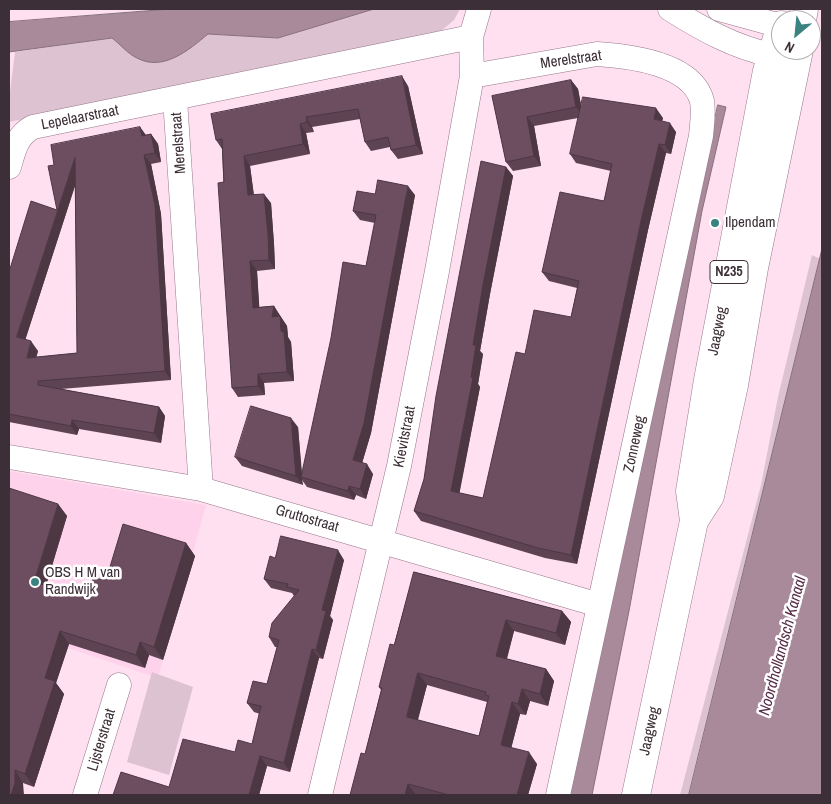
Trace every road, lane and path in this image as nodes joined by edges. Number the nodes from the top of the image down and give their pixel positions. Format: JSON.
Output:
{"nodes":[{"id":1,"x":478,"y":9,"type":"edge"},
{"id":2,"x":670,"y":9,"type":"edge"},
{"id":3,"x":719,"y":9,"type":"edge"},
{"id":4,"x":771,"y":22,"type":"edge"},
{"id":5,"x":471,"y":37,"type":"junction"},
{"id":6,"x":771,"y":50,"type":"edge"},
{"id":7,"x":774,"y":60,"type":"edge"},
{"id":8,"x":797,"y":60,"type":"edge"},
{"id":9,"x":472,"y":76,"type":"junction"},
{"id":10,"x":697,"y":92,"type":"joint"},
{"id":11,"x":175,"y":99,"type":"junction"},
{"id":12,"x":9,"y":167,"type":"edge"},
{"id":13,"x":9,"y":457,"type":"edge"},
{"id":14,"x":201,"y":489,"type":"junction"},
{"id":15,"x":694,"y":521,"type":"junction"},
{"id":16,"x":383,"y":541,"type":"junction"},
{"id":17,"x":599,"y":605,"type":"junction"},
{"id":18,"x":119,"y":685,"type":"dead end"},
{"id":19,"x":85,"y":795,"type":"edge"},
{"id":20,"x":320,"y":795,"type":"edge"},
{"id":21,"x":558,"y":795,"type":"edge"},
{"id":22,"x":636,"y":795,"type":"edge"}],
"edges":[{"from":1,"to":5,"type":"street"},
{"from":2,"to":6,"type":"street"},
{"from":3,"to":4,"type":"street"},
{"from":5,"to":9,"type":"street"},
{"from":5,"to":11,"type":"street","name":"Merelstraat"},
{"from":7,"to":15,"type":"main road","name":"Jaagweg","number":"N235"},
{"from":8,"to":15,"type":"main road","name":"Jaagweg","number":"N235"},
{"from":9,"to":10,"type":"street","name":"Merelstraat"},
{"from":9,"to":16,"type":"street","name":"Kievitstraat"},
{"from":10,"to":17,"type":"street","name":"Zonneweg"},
{"from":11,"to":12,"type":"street","name":"Lepelaarstraat"},
{"from":11,"to":14,"type":"street","name":"Merelstraat"},
{"from":13,"to":14,"type":"street","name":"Gruttostraat"},
{"from":14,"to":16,"type":"street","name":"Gruttostraat"},
{"from":15,"to":22,"type":"main road","name":"Jaagweg","number":"N235"},
{"from":16,"to":17,"type":"street","name":"Gruttostraat"},
{"from":16,"to":20,"type":"street","name":"Kievitstraat"},
{"from":17,"to":21,"type":"street","name":"Zonneweg"},
{"from":18,"to":19,"type":"street","name":"Lijsterstraat"}]}
